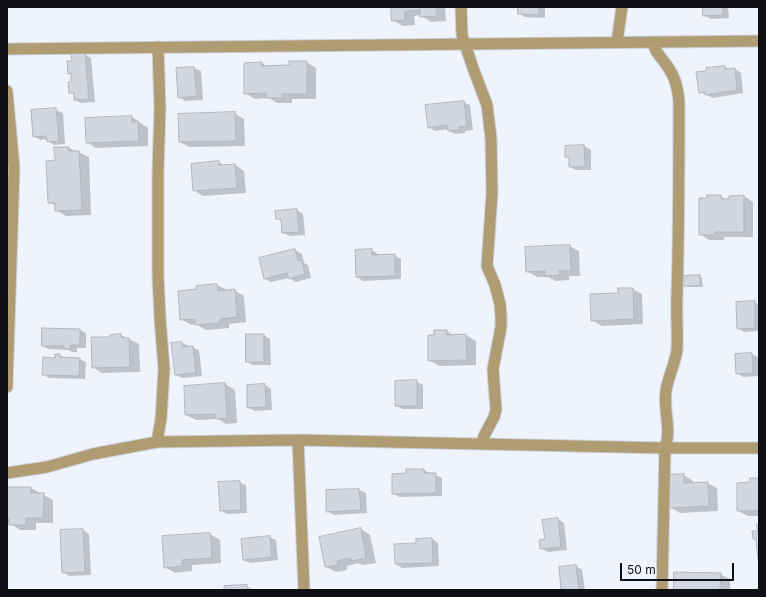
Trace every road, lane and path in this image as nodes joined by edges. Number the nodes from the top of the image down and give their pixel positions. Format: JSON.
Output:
{"nodes":[{"id":1,"x":461,"y":7,"type":"edge"},
{"id":2,"x":622,"y":7,"type":"edge"},
{"id":3,"x":759,"y":41,"type":"edge"},
{"id":4,"x":617,"y":42,"type":"junction"},
{"id":5,"x":653,"y":42,"type":"junction"},
{"id":6,"x":465,"y":44,"type":"junction"},
{"id":7,"x":158,"y":48,"type":"junction"},
{"id":8,"x":7,"y":49,"type":"edge"},
{"id":9,"x":7,"y":90,"type":"edge"},
{"id":10,"x":7,"y":387,"type":"edge"},
{"id":11,"x":298,"y":440,"type":"junction"},
{"id":12,"x":157,"y":442,"type":"junction"},
{"id":13,"x":482,"y":444,"type":"junction"},
{"id":14,"x":665,"y":448,"type":"junction"},
{"id":15,"x":758,"y":449,"type":"edge"},
{"id":16,"x":7,"y":473,"type":"edge"},
{"id":17,"x":304,"y":590,"type":"edge"},
{"id":18,"x":662,"y":590,"type":"edge"}],
"edges":[{"from":1,"to":6,"type":"street"},
{"from":2,"to":4,"type":"street"},
{"from":3,"to":5,"type":"street"},
{"from":4,"to":5,"type":"street"},
{"from":4,"to":6,"type":"street"},
{"from":5,"to":14,"type":"street"},
{"from":6,"to":7,"type":"street"},
{"from":6,"to":13,"type":"street"},
{"from":7,"to":8,"type":"street"},
{"from":7,"to":12,"type":"street"},
{"from":9,"to":10,"type":"street"},
{"from":11,"to":12,"type":"street"},
{"from":11,"to":13,"type":"street"},
{"from":11,"to":17,"type":"street"},
{"from":12,"to":16,"type":"street"},
{"from":13,"to":14,"type":"street"},
{"from":14,"to":15,"type":"street"},
{"from":14,"to":18,"type":"street"}]}
